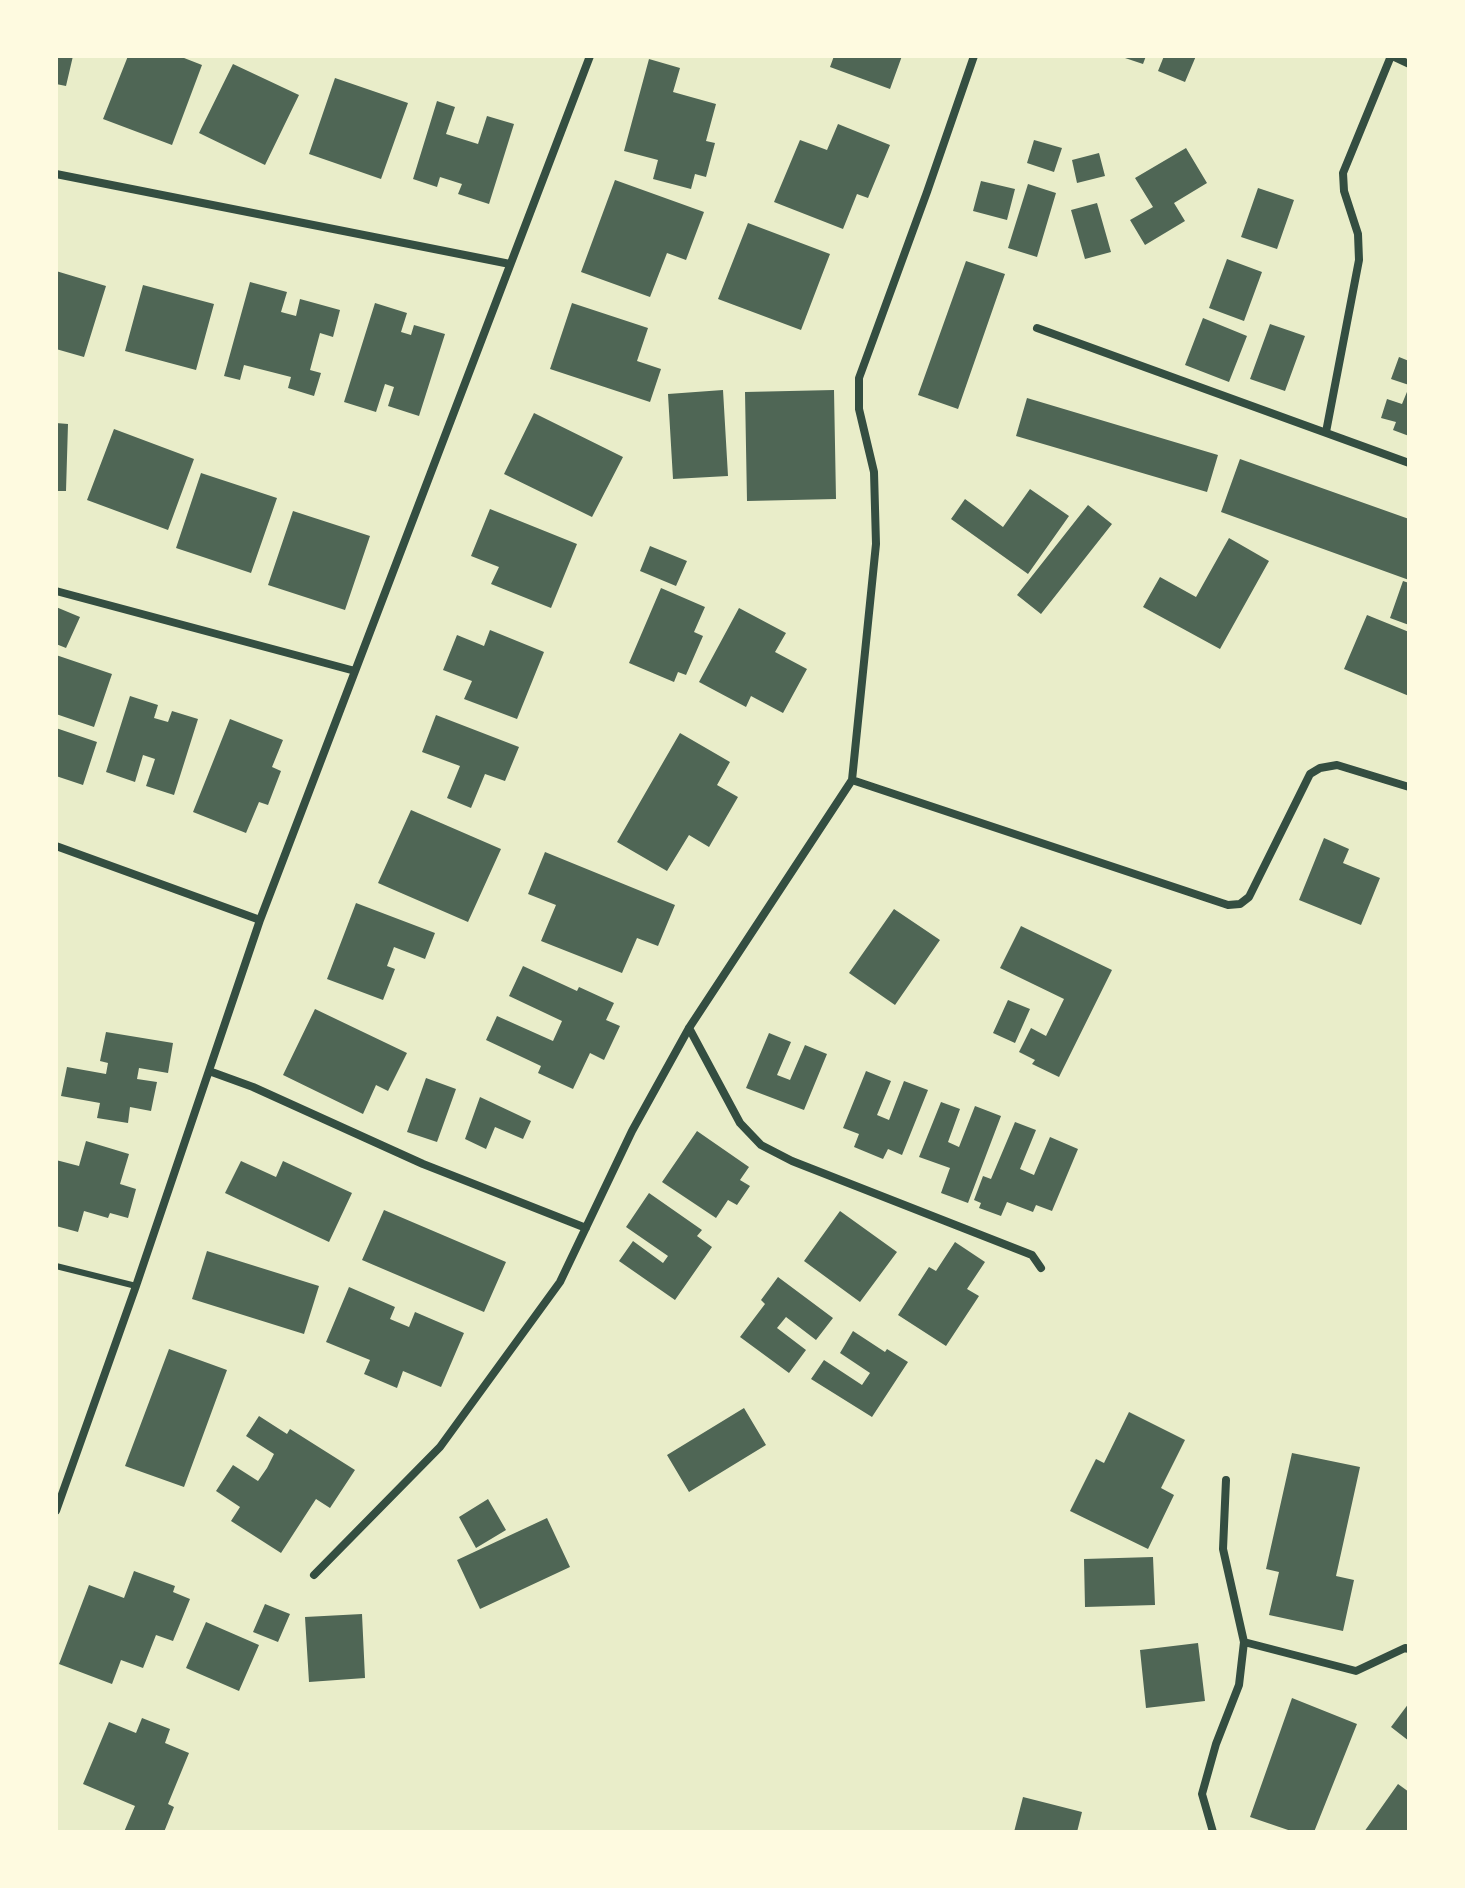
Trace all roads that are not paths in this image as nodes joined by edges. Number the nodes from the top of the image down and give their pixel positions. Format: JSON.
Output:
{"nodes":[{"id":1,"x":590,"y":56,"type":"edge"},
{"id":2,"x":974,"y":56,"type":"edge"},
{"id":3,"x":1392,"y":56,"type":"edge"},
{"id":4,"x":1409,"y":64,"type":"edge"},
{"id":5,"x":56,"y":174,"type":"edge"},
{"id":6,"x":510,"y":264,"type":"junction"},
{"id":7,"x":1037,"y":328,"type":"dead end"},
{"id":8,"x":1326,"y":432,"type":"junction"},
{"id":9,"x":1409,"y":463,"type":"edge"},
{"id":10,"x":56,"y":591,"type":"edge"},
{"id":11,"x":355,"y":671,"type":"junction"},
{"id":12,"x":852,"y":780,"type":"junction"},
{"id":13,"x":1409,"y":787,"type":"edge"},
{"id":14,"x":56,"y":846,"type":"edge"},
{"id":15,"x":260,"y":920,"type":"junction"},
{"id":16,"x":689,"y":1028,"type":"junction"},
{"id":17,"x":209,"y":1071,"type":"junction"},
{"id":18,"x":586,"y":1228,"type":"junction"},
{"id":19,"x":56,"y":1266,"type":"edge"},
{"id":20,"x":1041,"y":1268,"type":"dead end"},
{"id":21,"x":136,"y":1286,"type":"junction"},
{"id":22,"x":1226,"y":1480,"type":"dead end"},
{"id":23,"x":56,"y":1511,"type":"edge"},
{"id":24,"x":314,"y":1575,"type":"dead end"},
{"id":25,"x":1244,"y":1642,"type":"junction"},
{"id":26,"x":1409,"y":1649,"type":"edge"},
{"id":27,"x":1213,"y":1832,"type":"edge"}],
"edges":[{"from":1,"to":6,"type":"street"},
{"from":2,"to":12,"type":"street"},
{"from":3,"to":4,"type":"street"},
{"from":3,"to":8,"type":"street"},
{"from":5,"to":6,"type":"street"},
{"from":6,"to":11,"type":"street"},
{"from":7,"to":8,"type":"street"},
{"from":8,"to":9,"type":"street"},
{"from":10,"to":11,"type":"street"},
{"from":11,"to":15,"type":"street"},
{"from":12,"to":13,"type":"street"},
{"from":12,"to":16,"type":"street"},
{"from":14,"to":15,"type":"street"},
{"from":15,"to":17,"type":"street"},
{"from":16,"to":18,"type":"street"},
{"from":16,"to":20,"type":"street"},
{"from":17,"to":18,"type":"street"},
{"from":17,"to":21,"type":"street"},
{"from":18,"to":24,"type":"street"},
{"from":19,"to":21,"type":"lane"},
{"from":21,"to":23,"type":"street"},
{"from":22,"to":25,"type":"street"},
{"from":25,"to":26,"type":"street"},
{"from":25,"to":27,"type":"street"}]}
